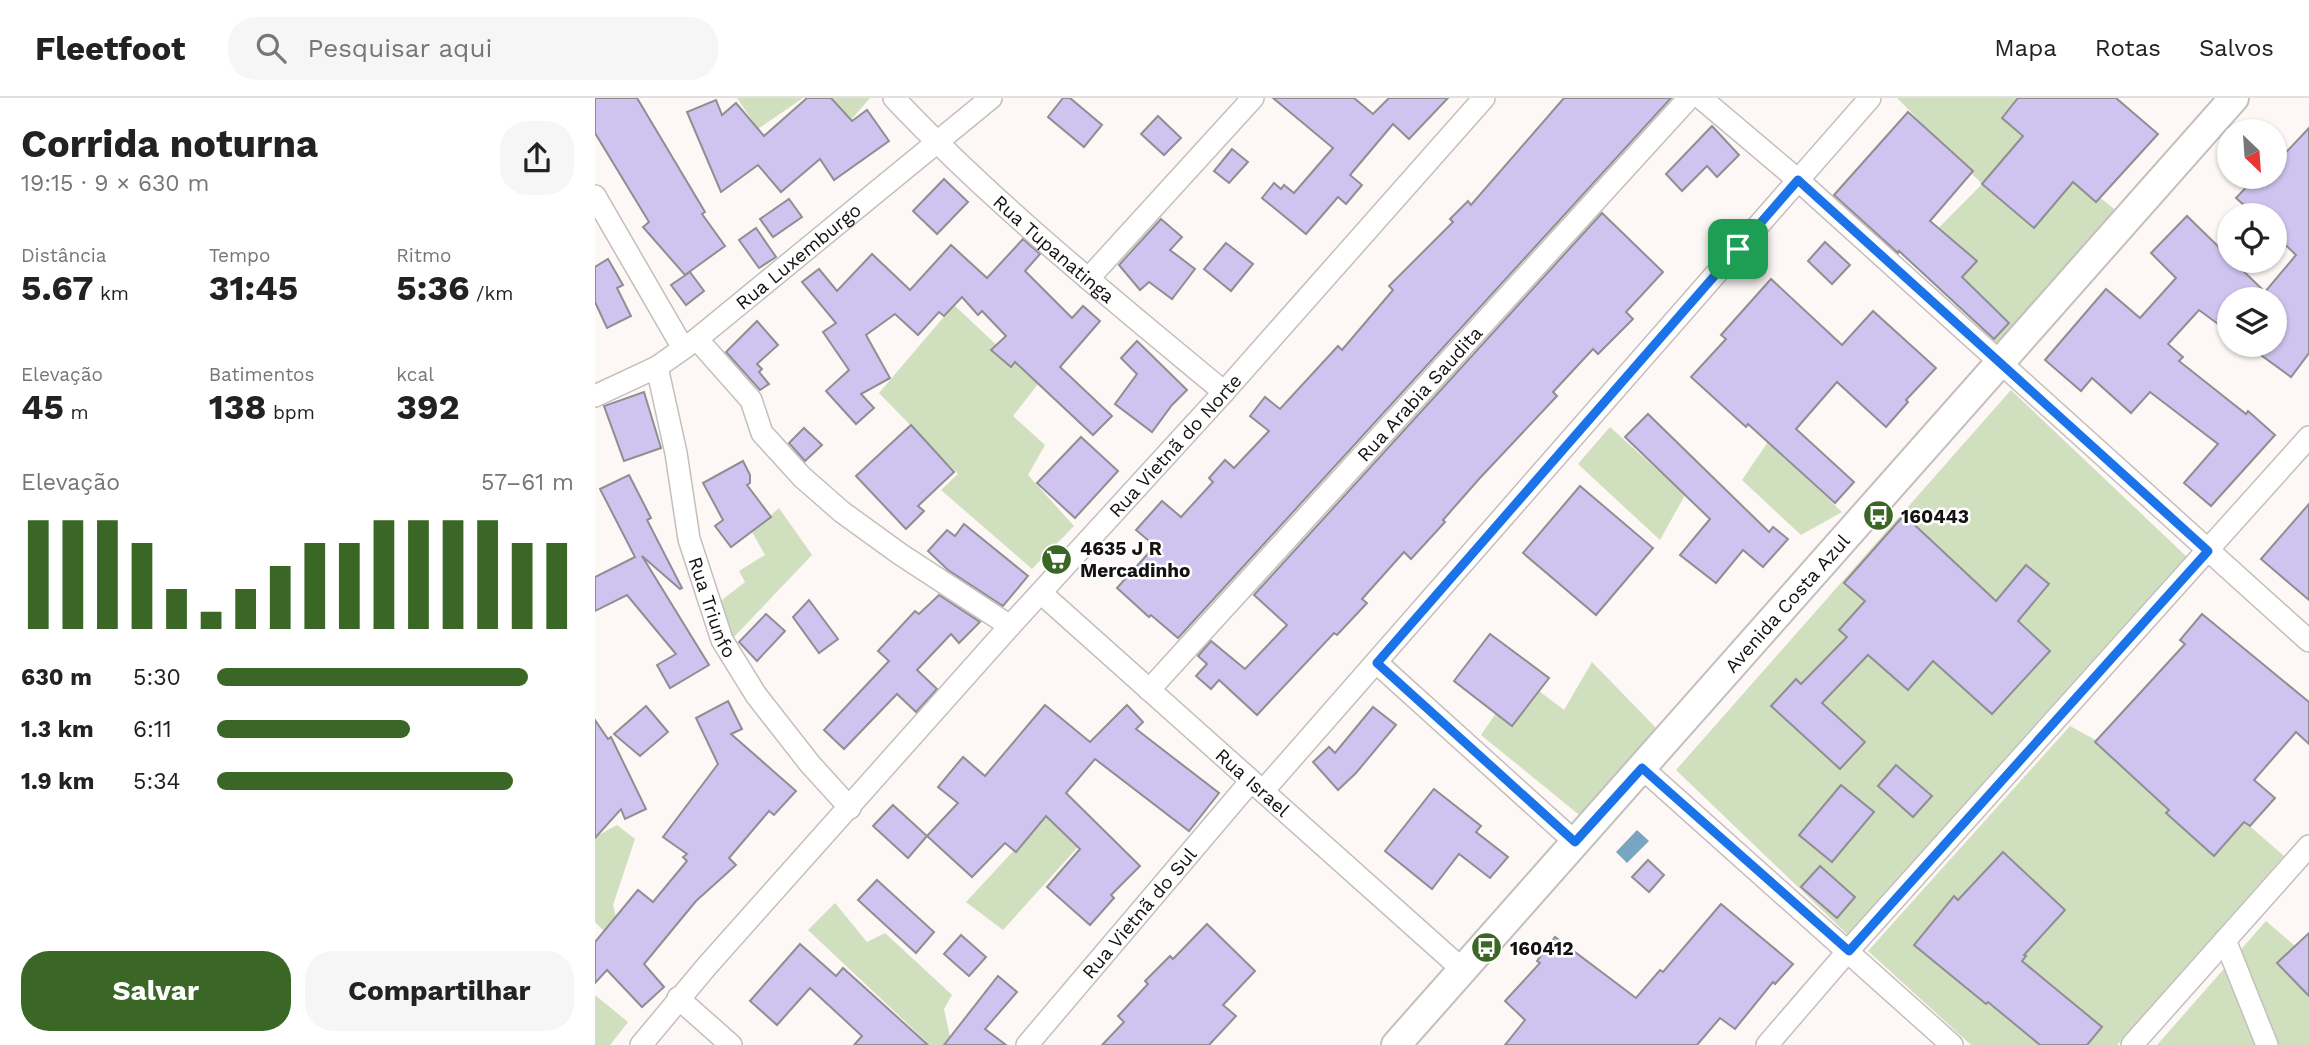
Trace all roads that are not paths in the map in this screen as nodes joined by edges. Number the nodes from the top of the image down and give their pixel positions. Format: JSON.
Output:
{"nodes":[{"id":1,"x":894,"y":98,"type":"edge"},
{"id":2,"x":991,"y":98,"type":"edge"},
{"id":3,"x":1253,"y":98,"type":"edge"},
{"id":4,"x":1484,"y":98,"type":"edge"},
{"id":5,"x":1689,"y":98,"type":"edge"},
{"id":6,"x":1702,"y":98,"type":"edge"},
{"id":7,"x":1870,"y":98,"type":"edge"},
{"id":8,"x":2234,"y":98,"type":"edge"},
{"id":9,"x":937,"y":144,"type":"junction"},
{"id":10,"x":1798,"y":180,"type":"junction"},
{"id":11,"x":595,"y":196,"type":"edge"},
{"id":12,"x":1087,"y":279,"type":"junction"},
{"id":13,"x":690,"y":344,"type":"junction"},
{"id":14,"x":1998,"y":362,"type":"junction"},
{"id":15,"x":657,"y":367,"type":"junction"},
{"id":16,"x":1224,"y":392,"type":"junction"},
{"id":17,"x":595,"y":396,"type":"edge"},
{"id":18,"x":2309,"y":437,"type":"edge"},
{"id":19,"x":2208,"y":551,"type":"junction"},
{"id":20,"x":1041,"y":593,"type":"junction"},
{"id":21,"x":1010,"y":626,"type":"junction"},
{"id":22,"x":2309,"y":641,"type":"edge"},
{"id":23,"x":1377,"y":663,"type":"junction"},
{"id":24,"x":1149,"y":690,"type":"junction"},
{"id":25,"x":1642,"y":768,"type":"junction"},
{"id":26,"x":1257,"y":786,"type":"junction"},
{"id":27,"x":843,"y":816,"type":"junction"},
{"id":28,"x":1575,"y":842,"type":"junction"},
{"id":29,"x":2309,"y":846,"type":"edge"},
{"id":30,"x":2225,"y":940,"type":"junction"},
{"id":31,"x":1849,"y":951,"type":"junction"},
{"id":32,"x":1463,"y":970,"type":"junction"},
{"id":33,"x":678,"y":998,"type":"junction"},
{"id":34,"x":641,"y":1045,"type":"edge"},
{"id":35,"x":731,"y":1045,"type":"edge"},
{"id":36,"x":1027,"y":1045,"type":"edge"},
{"id":37,"x":1396,"y":1045,"type":"edge"},
{"id":38,"x":1767,"y":1045,"type":"edge"},
{"id":39,"x":1952,"y":1045,"type":"edge"},
{"id":40,"x":2132,"y":1045,"type":"edge"},
{"id":41,"x":2267,"y":1045,"type":"edge"}],
"edges":[{"from":1,"to":9,"type":"street","name":"Rua Tupanatinga"},
{"from":2,"to":9,"type":"street","name":"Rua Luxemburgo"},
{"from":3,"to":12,"type":"street"},
{"from":4,"to":16,"type":"street","name":"Rua Vietnã do Norte"},
{"from":5,"to":24,"type":"street","name":"Rua Arabia Saudita"},
{"from":6,"to":10,"type":"street"},
{"from":7,"to":10,"type":"street","name":"Rua Vietnã do Sul"},
{"from":8,"to":14,"type":"street","name":"Avenida Costa Azul"},
{"from":9,"to":12,"type":"street","name":"Rua Tupanatinga"},
{"from":9,"to":13,"type":"street","name":"Rua Luxemburgo"},
{"from":10,"to":14,"type":"street"},
{"from":10,"to":23,"type":"street","name":"Rua Vietnã do Sul"},
{"from":11,"to":13,"type":"street"},
{"from":12,"to":16,"type":"street","name":"Rua Tupanatinga"},
{"from":13,"to":15,"type":"street","name":"Rua Luxemburgo"},
{"from":13,"to":21,"type":"street"},
{"from":14,"to":19,"type":"street"},
{"from":14,"to":25,"type":"street","name":"Avenida Costa Azul"},
{"from":15,"to":17,"type":"street","name":"Rua Luxemburgo"},
{"from":15,"to":27,"type":"street","name":"Rua Triunfo"},
{"from":16,"to":20,"type":"street","name":"Rua Vietnã do Norte"},
{"from":18,"to":19,"type":"street"},
{"from":19,"to":22,"type":"street"},
{"from":19,"to":31,"type":"street"},
{"from":20,"to":21,"type":"street","name":"Rua Vietnã do Norte"},
{"from":20,"to":24,"type":"street","name":"Rua Israel"},
{"from":21,"to":27,"type":"street","name":"Rua Vietnã do Norte"},
{"from":23,"to":26,"type":"street","name":"Rua Vietnã do Sul"},
{"from":23,"to":28,"type":"street"},
{"from":24,"to":26,"type":"street","name":"Rua Israel"},
{"from":25,"to":28,"type":"street","name":"Avenida Costa Azul"},
{"from":25,"to":31,"type":"street"},
{"from":26,"to":32,"type":"street","name":"Rua Israel"},
{"from":26,"to":36,"type":"street","name":"Rua Vietnã do Sul"},
{"from":27,"to":33,"type":"street","name":"Rua Vietnã do Norte"},
{"from":28,"to":32,"type":"street","name":"Avenida Costa Azul"},
{"from":29,"to":30,"type":"street"},
{"from":30,"to":40,"type":"street"},
{"from":30,"to":41,"type":"street"},
{"from":31,"to":38,"type":"street"},
{"from":31,"to":39,"type":"street"},
{"from":32,"to":37,"type":"street","name":"Avenida Costa Azul"},
{"from":33,"to":34,"type":"street","name":"Rua Vietnã do Norte"},
{"from":33,"to":35,"type":"street"}]}
